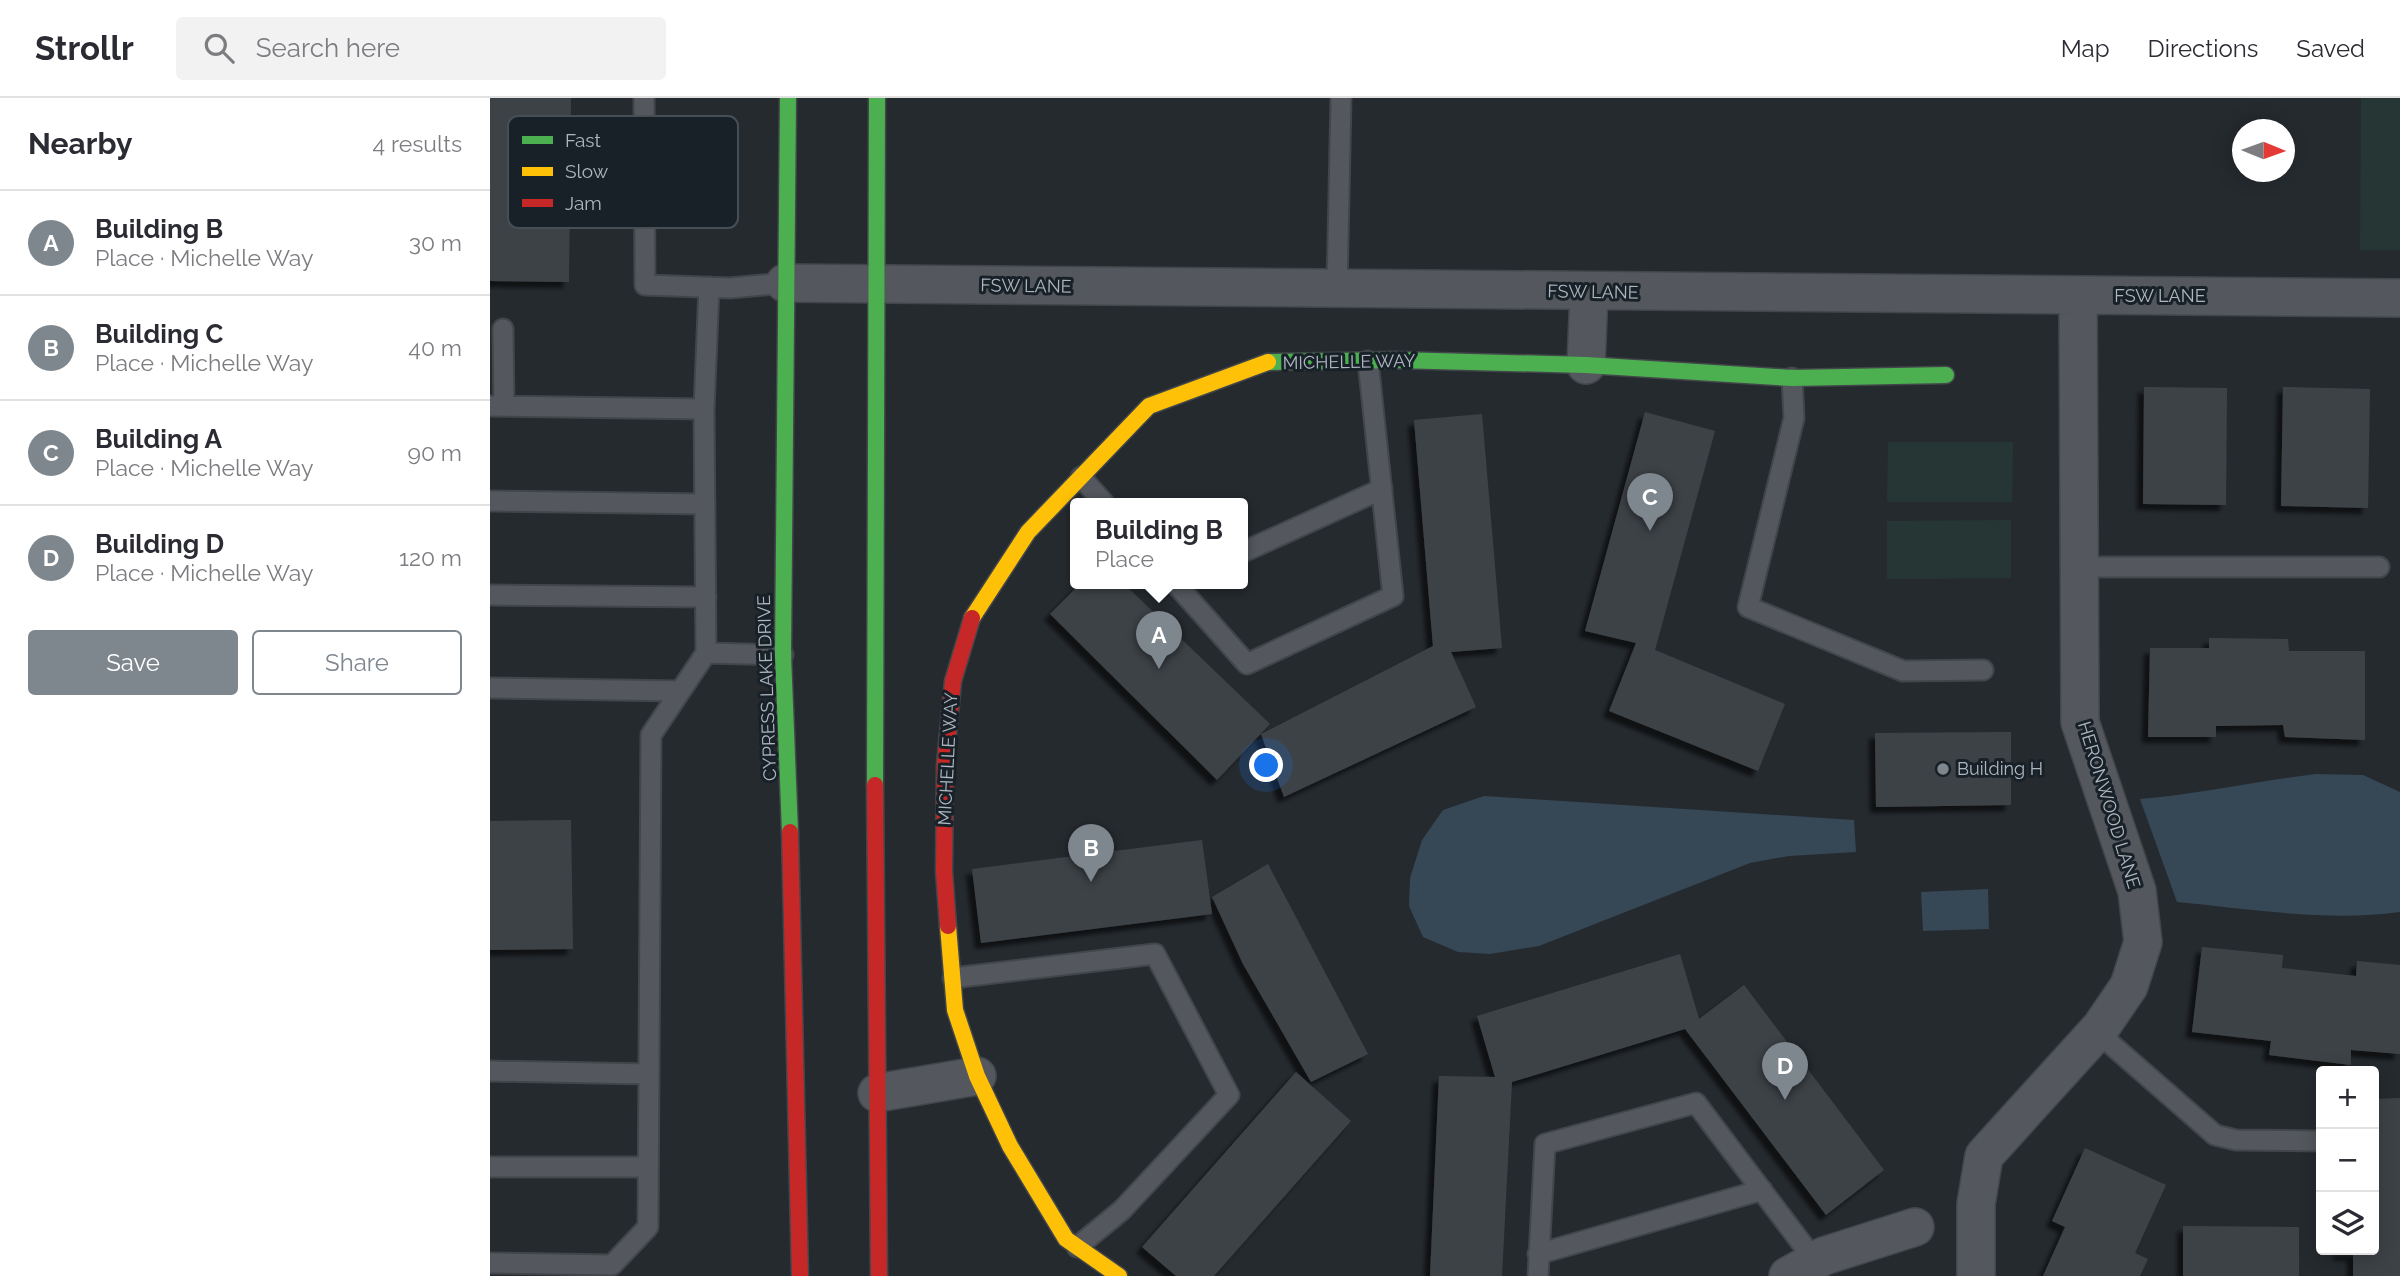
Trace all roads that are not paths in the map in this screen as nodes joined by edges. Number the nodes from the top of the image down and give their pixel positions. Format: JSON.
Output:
{"nodes":[{"id":1,"x":645,"y":98,"type":"edge"},
{"id":2,"x":788,"y":98,"type":"edge"},
{"id":3,"x":877,"y":98,"type":"edge"},
{"id":4,"x":1341,"y":98,"type":"edge"},
{"id":5,"x":645,"y":116,"type":"edge"},
{"id":6,"x":645,"y":228,"type":"edge"},
{"id":7,"x":785,"y":283,"type":"junction"},
{"id":8,"x":875,"y":285,"type":"junction"},
{"id":9,"x":709,"y":287,"type":"junction"},
{"id":10,"x":1337,"y":289,"type":"junction"},
{"id":11,"x":1589,"y":292,"type":"junction"},
{"id":12,"x":2078,"y":296,"type":"junction"},
{"id":13,"x":2400,"y":298,"type":"edge"},
{"id":14,"x":503,"y":329,"type":"dead end"},
{"id":15,"x":1368,"y":360,"type":"junction"},
{"id":16,"x":1586,"y":365,"type":"junction"},
{"id":17,"x":1946,"y":375,"type":"dead end"},
{"id":18,"x":1792,"y":378,"type":"junction"},
{"id":19,"x":497,"y":406,"type":"edge"},
{"id":20,"x":704,"y":409,"type":"junction"},
{"id":21,"x":1081,"y":477,"type":"junction"},
{"id":22,"x":1382,"y":489,"type":"junction"},
{"id":23,"x":1100,"y":498,"type":"edge"},
{"id":24,"x":490,"y":501,"type":"edge"},
{"id":25,"x":705,"y":504,"type":"junction"},
{"id":26,"x":1248,"y":550,"type":"edge"},
{"id":27,"x":2080,"y":566,"type":"junction"},
{"id":28,"x":2379,"y":567,"type":"dead end"},
{"id":29,"x":1180,"y":589,"type":"edge"},
{"id":30,"x":490,"y":595,"type":"edge"},
{"id":31,"x":706,"y":597,"type":"junction"},
{"id":32,"x":706,"y":653,"type":"junction"},
{"id":33,"x":783,"y":654,"type":"junction"},
{"id":34,"x":1983,"y":670,"type":"dead end"},
{"id":35,"x":490,"y":688,"type":"edge"},
{"id":36,"x":680,"y":691,"type":"junction"},
{"id":37,"x":953,"y":978,"type":"junction"},
{"id":38,"x":2097,"y":1031,"type":"junction"},
{"id":39,"x":490,"y":1071,"type":"edge"},
{"id":40,"x":649,"y":1074,"type":"junction"},
{"id":41,"x":977,"y":1076,"type":"junction"},
{"id":42,"x":877,"y":1093,"type":"junction"},
{"id":43,"x":2316,"y":1141,"type":"edge"},
{"id":44,"x":490,"y":1167,"type":"edge"},
{"id":45,"x":649,"y":1167,"type":"junction"},
{"id":46,"x":1762,"y":1190,"type":"junction"},
{"id":47,"x":798,"y":1207,"type":"junction"},
{"id":48,"x":1915,"y":1227,"type":"dead end"},
{"id":49,"x":1077,"y":1247,"type":"junction"},
{"id":50,"x":1538,"y":1254,"type":"junction"},
{"id":51,"x":490,"y":1263,"type":"edge"},
{"id":52,"x":1802,"y":1268,"type":"edge"},
{"id":53,"x":782,"y":1276,"type":"edge"},
{"id":54,"x":800,"y":1276,"type":"edge"},
{"id":55,"x":879,"y":1276,"type":"edge"},
{"id":56,"x":1119,"y":1276,"type":"edge"},
{"id":57,"x":1538,"y":1276,"type":"edge"},
{"id":58,"x":1976,"y":1276,"type":"edge"}],
"edges":[{"from":1,"to":5,"type":"lane"},
{"from":2,"to":7,"type":"main road","name":"CYPRESS LAKE DRIVE"},
{"from":3,"to":8,"type":"main road"},
{"from":4,"to":10,"type":"lane"},
{"from":6,"to":9,"type":"lane"},
{"from":7,"to":8,"type":"street","name":"FSW LANE"},
{"from":7,"to":9,"type":"lane"},
{"from":7,"to":33,"type":"main road","name":"CYPRESS LAKE DRIVE"},
{"from":8,"to":10,"type":"street","name":"FSW LANE"},
{"from":8,"to":42,"type":"main road"},
{"from":9,"to":20,"type":"lane"},
{"from":10,"to":11,"type":"street","name":"FSW LANE"},
{"from":11,"to":12,"type":"street","name":"FSW LANE"},
{"from":11,"to":16,"type":"street"},
{"from":12,"to":13,"type":"street","name":"FSW LANE"},
{"from":12,"to":27,"type":"street","name":"HERONWOOD LANE"},
{"from":14,"to":19,"type":"lane"},
{"from":15,"to":16,"type":"main road","name":"MICHELLE WAY"},
{"from":15,"to":21,"type":"main road","name":"MICHELLE WAY"},
{"from":15,"to":22,"type":"lane"},
{"from":16,"to":18,"type":"main road","name":"MICHELLE WAY"},
{"from":17,"to":18,"type":"main road","name":"MICHELLE WAY"},
{"from":18,"to":34,"type":"lane"},
{"from":19,"to":20,"type":"lane"},
{"from":20,"to":25,"type":"lane"},
{"from":21,"to":23,"type":"lane"},
{"from":21,"to":37,"type":"main road","name":"MICHELLE WAY"},
{"from":22,"to":26,"type":"lane"},
{"from":22,"to":29,"type":"lane"},
{"from":24,"to":25,"type":"lane"},
{"from":25,"to":31,"type":"lane"},
{"from":27,"to":28,"type":"lane"},
{"from":27,"to":38,"type":"street","name":"HERONWOOD LANE"},
{"from":30,"to":31,"type":"lane"},
{"from":31,"to":32,"type":"lane"},
{"from":32,"to":33,"type":"lane"},
{"from":32,"to":36,"type":"lane"},
{"from":33,"to":47,"type":"main road","name":"CYPRESS LAKE DRIVE"},
{"from":35,"to":36,"type":"lane"},
{"from":36,"to":40,"type":"lane"},
{"from":37,"to":41,"type":"main road","name":"MICHELLE WAY"},
{"from":37,"to":49,"type":"lane"},
{"from":38,"to":43,"type":"lane"},
{"from":38,"to":58,"type":"street","name":"HERONWOOD LANE"},
{"from":39,"to":40,"type":"lane"},
{"from":40,"to":45,"type":"lane"},
{"from":41,"to":42,"type":"street"},
{"from":41,"to":49,"type":"main road","name":"MICHELLE WAY"},
{"from":42,"to":55,"type":"main road"},
{"from":44,"to":45,"type":"lane"},
{"from":45,"to":51,"type":"lane"},
{"from":46,"to":50,"type":"lane"},
{"from":46,"to":50,"type":"lane"},
{"from":46,"to":52,"type":"lane"},
{"from":47,"to":53,"type":"main road"},
{"from":47,"to":54,"type":"main road","name":"CYPRESS LAKE DRIVE"},
{"from":48,"to":52,"type":"street"},
{"from":49,"to":56,"type":"main road","name":"MICHELLE WAY"},
{"from":50,"to":57,"type":"lane"}]}
